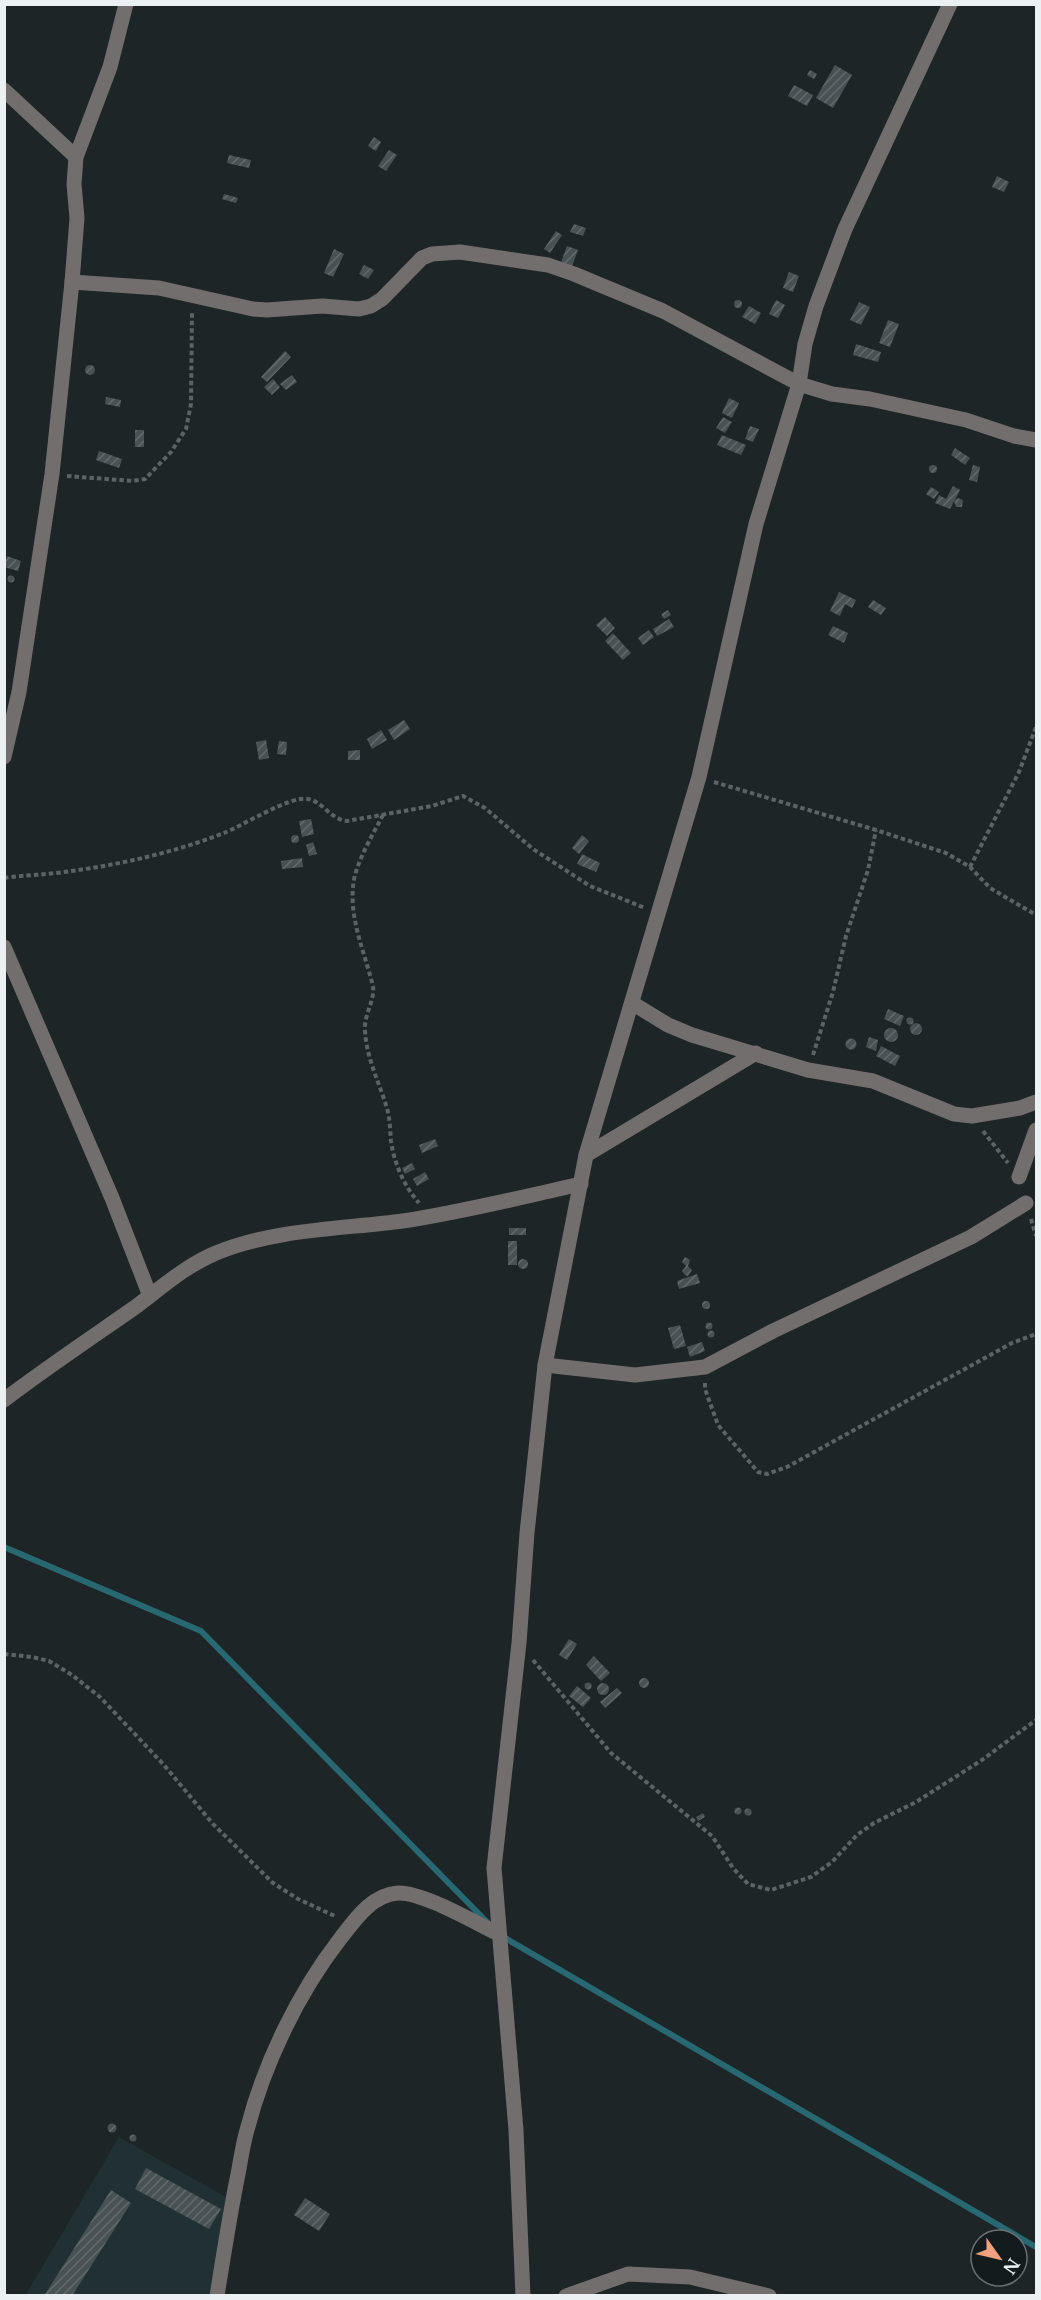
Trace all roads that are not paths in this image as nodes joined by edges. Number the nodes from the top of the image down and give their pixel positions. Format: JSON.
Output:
{"nodes":[{"id":1,"x":126,"y":4,"type":"edge"},
{"id":2,"x":950,"y":4,"type":"edge"},
{"id":3,"x":4,"y":90,"type":"edge"},
{"id":4,"x":76,"y":157,"type":"junction"},
{"id":5,"x":72,"y":282,"type":"junction"},
{"id":6,"x":799,"y":384,"type":"junction"},
{"id":7,"x":1036,"y":440,"type":"edge"},
{"id":8,"x":4,"y":757,"type":"edge"},
{"id":9,"x":4,"y":947,"type":"edge"},
{"id":10,"x":632,"y":1003,"type":"junction"},
{"id":11,"x":756,"y":1053,"type":"junction"},
{"id":12,"x":1036,"y":1102,"type":"edge"},
{"id":13,"x":1036,"y":1130,"type":"edge"},
{"id":14,"x":586,"y":1155,"type":"junction"},
{"id":15,"x":1019,"y":1177,"type":"dead end"},
{"id":16,"x":581,"y":1184,"type":"junction"},
{"id":17,"x":1026,"y":1203,"type":"dead end"},
{"id":18,"x":150,"y":1296,"type":"junction"},
{"id":19,"x":545,"y":1365,"type":"junction"},
{"id":20,"x":4,"y":1400,"type":"edge"},
{"id":21,"x":499,"y":1934,"type":"junction"},
{"id":22,"x":218,"y":2295,"type":"edge"},
{"id":23,"x":523,"y":2295,"type":"edge"},
{"id":24,"x":566,"y":2295,"type":"edge"},
{"id":25,"x":770,"y":2295,"type":"edge"}],
"edges":[{"from":1,"to":4,"type":"street"},
{"from":2,"to":6,"type":"street"},
{"from":3,"to":4,"type":"street"},
{"from":4,"to":5,"type":"street"},
{"from":5,"to":6,"type":"street"},
{"from":5,"to":8,"type":"street"},
{"from":6,"to":7,"type":"street"},
{"from":6,"to":10,"type":"street"},
{"from":9,"to":18,"type":"street"},
{"from":10,"to":11,"type":"street"},
{"from":10,"to":14,"type":"street"},
{"from":11,"to":12,"type":"street"},
{"from":11,"to":14,"type":"street"},
{"from":13,"to":15,"type":"street"},
{"from":14,"to":16,"type":"street"},
{"from":16,"to":18,"type":"street"},
{"from":16,"to":19,"type":"street"},
{"from":17,"to":19,"type":"street"},
{"from":18,"to":20,"type":"street"},
{"from":19,"to":21,"type":"street"},
{"from":21,"to":22,"type":"street"},
{"from":21,"to":23,"type":"street"},
{"from":24,"to":25,"type":"street"}]}
